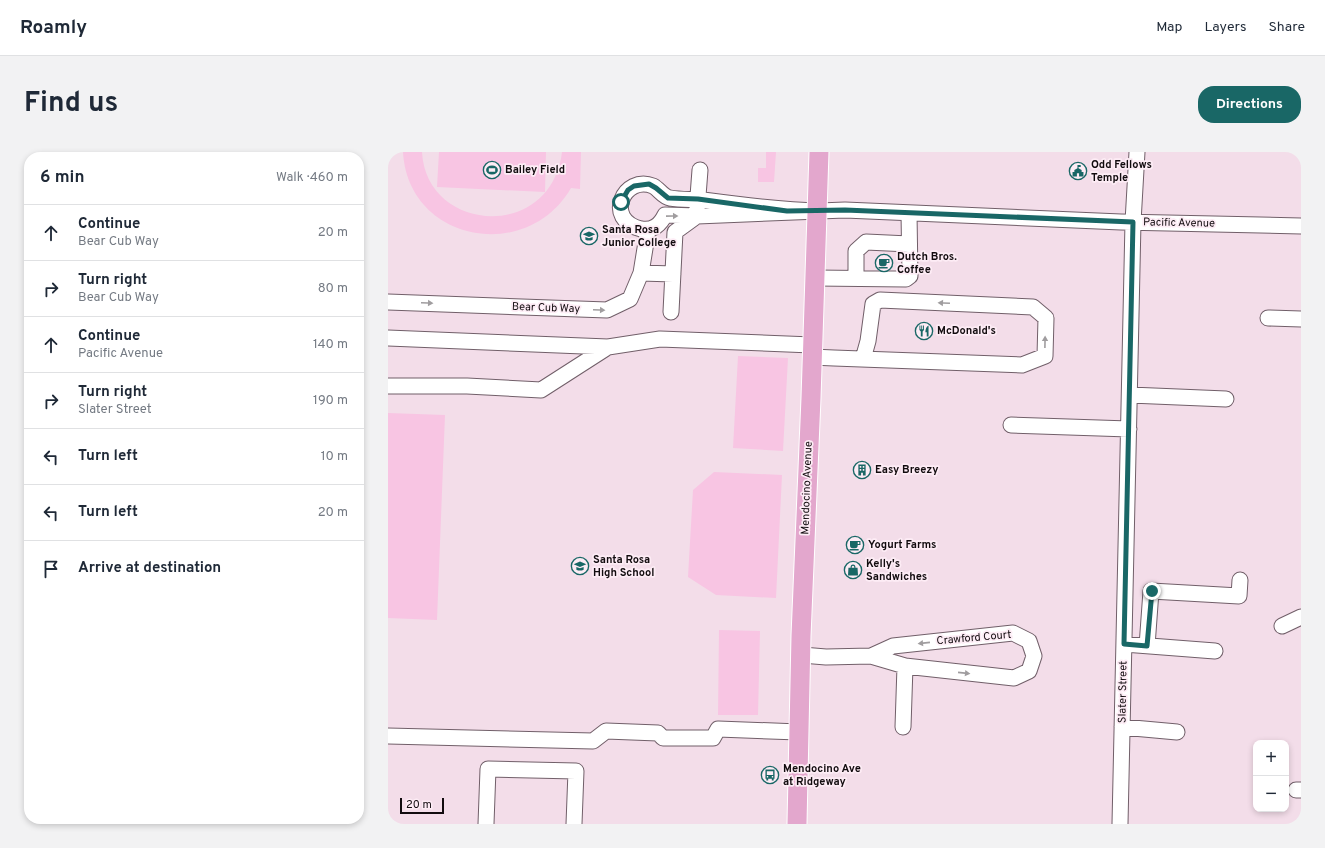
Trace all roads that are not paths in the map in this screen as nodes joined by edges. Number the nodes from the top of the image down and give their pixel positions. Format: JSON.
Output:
{"nodes":[{"id":1,"x":819,"y":152,"type":"edge"},
{"id":2,"x":1137,"y":152,"type":"edge"},
{"id":3,"x":700,"y":170,"type":"dead end"},
{"id":4,"x":698,"y":199,"type":"junction"},
{"id":5,"x":818,"y":211,"type":"junction"},
{"id":6,"x":909,"y":213,"type":"junction"},
{"id":7,"x":697,"y":216,"type":"junction"},
{"id":8,"x":1133,"y":222,"type":"junction"},
{"id":9,"x":1301,"y":226,"type":"edge"},
{"id":10,"x":648,"y":230,"type":"junction"},
{"id":11,"x":909,"y":244,"type":"junction"},
{"id":12,"x":641,"y":273,"type":"junction"},
{"id":13,"x":672,"y":274,"type":"junction"},
{"id":14,"x":815,"y":278,"type":"junction"},
{"id":15,"x":856,"y":278,"type":"junction"},
{"id":16,"x":388,"y":302,"type":"edge"},
{"id":17,"x":671,"y":312,"type":"dead end"},
{"id":18,"x":1268,"y":318,"type":"dead end"},
{"id":19,"x":1301,"y":319,"type":"edge"},
{"id":20,"x":388,"y":338,"type":"edge"},
{"id":21,"x":608,"y":347,"type":"junction"},
{"id":22,"x":812,"y":351,"type":"junction"},
{"id":23,"x":863,"y":359,"type":"junction"},
{"id":24,"x":388,"y":386,"type":"edge"},
{"id":25,"x":1130,"y":395,"type":"junction"},
{"id":26,"x":1226,"y":399,"type":"dead end"},
{"id":27,"x":1011,"y":425,"type":"dead end"},
{"id":28,"x":1129,"y":429,"type":"junction"},
{"id":29,"x":1240,"y":580,"type":"dead end"},
{"id":30,"x":1301,"y":617,"type":"edge"},
{"id":31,"x":1282,"y":626,"type":"dead end"},
{"id":32,"x":1124,"y":644,"type":"junction"},
{"id":33,"x":1147,"y":646,"type":"junction"},
{"id":34,"x":1215,"y":651,"type":"dead end"},
{"id":35,"x":802,"y":655,"type":"junction"},
{"id":36,"x":871,"y":656,"type":"junction"},
{"id":37,"x":905,"y":666,"type":"junction"},
{"id":38,"x":903,"y":727,"type":"dead end"},
{"id":39,"x":1122,"y":727,"type":"junction"},
{"id":40,"x":799,"y":732,"type":"junction"},
{"id":41,"x":1177,"y":732,"type":"dead end"},
{"id":42,"x":388,"y":736,"type":"edge"},
{"id":43,"x":486,"y":824,"type":"edge"},
{"id":44,"x":574,"y":824,"type":"edge"},
{"id":45,"x":797,"y":824,"type":"edge"},
{"id":46,"x":1120,"y":824,"type":"edge"}],
"edges":[{"from":1,"to":5,"type":"main road","name":"Mendocino Avenue"},
{"from":2,"to":8,"type":"street","name":"Slater Street"},
{"from":3,"to":4,"type":"street"},
{"from":4,"to":5,"type":"street"},
{"from":4,"to":7,"type":"street"},
{"from":4,"to":10,"type":"street"},
{"from":5,"to":6,"type":"street","name":"Pacific Avenue"},
{"from":5,"to":7,"type":"street"},
{"from":5,"to":14,"type":"main road","name":"Mendocino Avenue"},
{"from":6,"to":8,"type":"street","name":"Pacific Avenue"},
{"from":6,"to":11,"type":"street"},
{"from":10,"to":7,"type":"street","one_way":true},
{"from":7,"to":13,"type":"street"},
{"from":8,"to":9,"type":"street","name":"Pacific Avenue"},
{"from":8,"to":25,"type":"street","name":"Slater Street"},
{"from":10,"to":12,"type":"street","name":"Bear Cub Way"},
{"from":11,"to":15,"type":"street"},
{"from":11,"to":15,"type":"street"},
{"from":12,"to":13,"type":"street"},
{"from":16,"to":12,"type":"street","name":"Bear Cub Way","one_way":true},
{"from":13,"to":17,"type":"street"},
{"from":14,"to":15,"type":"street"},
{"from":14,"to":22,"type":"main road","name":"Mendocino Avenue"},
{"from":18,"to":19,"type":"street"},
{"from":20,"to":21,"type":"street"},
{"from":21,"to":22,"type":"street"},
{"from":21,"to":24,"type":"street"},
{"from":22,"to":23,"type":"street"},
{"from":22,"to":35,"type":"main road","name":"Mendocino Avenue"},
{"from":23,"to":23,"type":"street","one_way":true},
{"from":25,"to":26,"type":"street"},
{"from":25,"to":28,"type":"street","name":"Slater Street"},
{"from":27,"to":28,"type":"street"},
{"from":28,"to":32,"type":"street","name":"Slater Street"},
{"from":29,"to":33,"type":"street"},
{"from":30,"to":31,"type":"street"},
{"from":32,"to":33,"type":"street"},
{"from":32,"to":39,"type":"street","name":"Slater Street"},
{"from":33,"to":34,"type":"street"},
{"from":35,"to":36,"type":"street","name":"Crawford Court"},
{"from":35,"to":40,"type":"main road","name":"Mendocino Avenue"},
{"from":36,"to":37,"type":"street","name":"Crawford Court"},
{"from":37,"to":36,"type":"street","name":"Crawford Court","one_way":true},
{"from":37,"to":38,"type":"street"},
{"from":39,"to":41,"type":"street"},
{"from":39,"to":46,"type":"street","name":"Slater Street"},
{"from":40,"to":42,"type":"street"},
{"from":40,"to":45,"type":"main road","name":"Mendocino Avenue"},
{"from":43,"to":44,"type":"street"}]}
